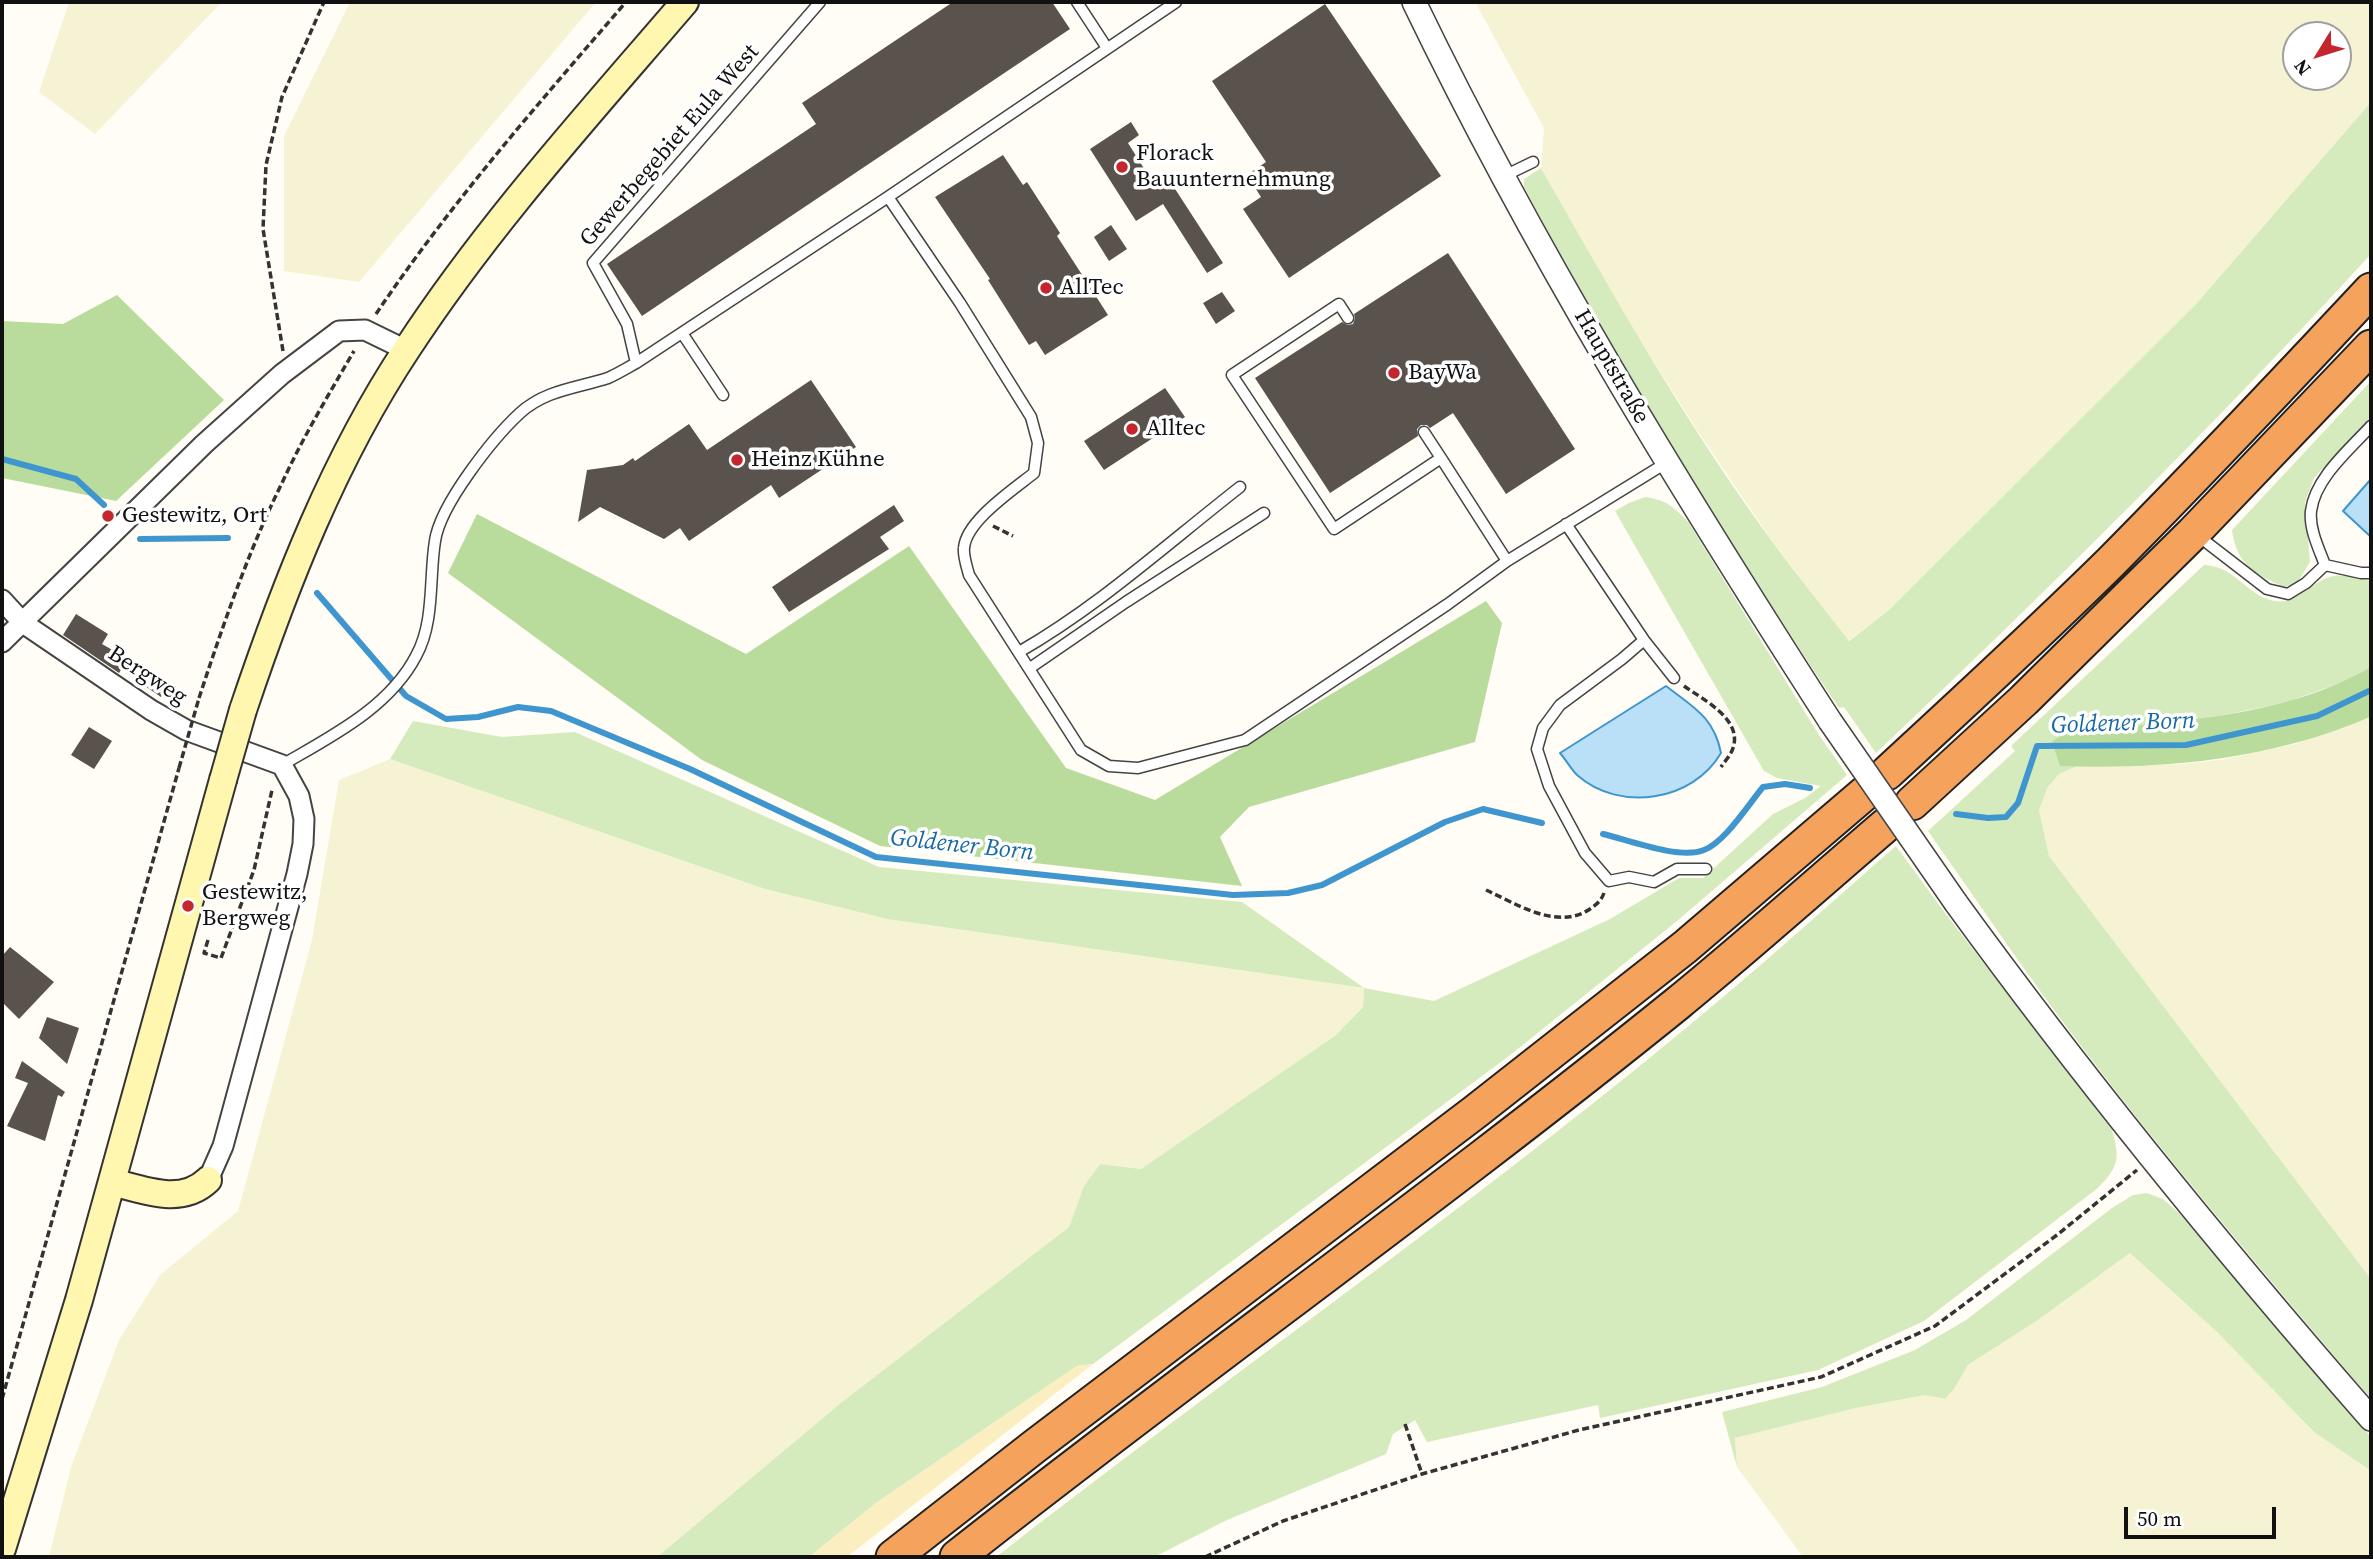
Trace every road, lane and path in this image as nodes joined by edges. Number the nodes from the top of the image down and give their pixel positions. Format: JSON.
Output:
{"nodes":[{"id":1,"x":324,"y":2,"type":"edge"},
{"id":2,"x":626,"y":2,"type":"edge"},
{"id":3,"x":685,"y":2,"type":"edge"},
{"id":4,"x":820,"y":2,"type":"edge"},
{"id":5,"x":1077,"y":2,"type":"edge"},
{"id":6,"x":1176,"y":2,"type":"edge"},
{"id":7,"x":1414,"y":2,"type":"edge"},
{"id":8,"x":1107,"y":48,"type":"junction"},
{"id":9,"x":1533,"y":162,"type":"dead end"},
{"id":10,"x":1504,"y":176,"type":"junction"},
{"id":11,"x":888,"y":197,"type":"junction"},
{"id":12,"x":2371,"y":290,"type":"edge"},
{"id":13,"x":1348,"y":318,"type":"dead end"},
{"id":14,"x":365,"y":330,"type":"junction"},
{"id":15,"x":682,"y":332,"type":"junction"},
{"id":16,"x":2371,"y":347,"type":"edge"},
{"id":17,"x":406,"y":350,"type":"junction"},
{"id":18,"x":636,"y":363,"type":"junction"},
{"id":19,"x":282,"y":374,"type":"junction"},
{"id":20,"x":723,"y":395,"type":"dead end"},
{"id":21,"x":2371,"y":426,"type":"edge"},
{"id":22,"x":1424,"y":432,"type":"dead end"},
{"id":23,"x":1441,"y":458,"type":"junction"},
{"id":24,"x":1667,"y":463,"type":"junction"},
{"id":25,"x":1240,"y":487,"type":"dead end"},
{"id":26,"x":1264,"y":513,"type":"dead end"},
{"id":27,"x":981,"y":520,"type":"junction"},
{"id":28,"x":1566,"y":524,"type":"junction"},
{"id":29,"x":2193,"y":533,"type":"junction"},
{"id":30,"x":1013,"y":536,"type":"dead end"},
{"id":31,"x":1507,"y":561,"type":"junction"},
{"id":32,"x":2325,"y":565,"type":"junction"},
{"id":33,"x":2371,"y":573,"type":"edge"},
{"id":34,"x":2,"y":600,"type":"edge"},
{"id":35,"x":23,"y":623,"type":"junction"},
{"id":36,"x":1644,"y":640,"type":"junction"},
{"id":37,"x":2,"y":642,"type":"edge"},
{"id":38,"x":1019,"y":652,"type":"junction"},
{"id":39,"x":1030,"y":668,"type":"junction"},
{"id":40,"x":1674,"y":678,"type":"joint"},
{"id":41,"x":1721,"y":767,"type":"dead end"},
{"id":42,"x":277,"y":774,"type":"junction"},
{"id":43,"x":1912,"y":803,"type":"dead end"},
{"id":44,"x":1886,"y":825,"type":"dead end"},
{"id":45,"x":1706,"y":869,"type":"dead end"},
{"id":46,"x":1609,"y":881,"type":"junction"},
{"id":47,"x":1486,"y":890,"type":"dead end"},
{"id":48,"x":208,"y":940,"type":"dead end"},
{"id":49,"x":2152,"y":1158,"type":"junction"},
{"id":50,"x":208,"y":1180,"type":"joint"},
{"id":51,"x":112,"y":1182,"type":"junction"},
{"id":52,"x":2,"y":1399,"type":"edge"},
{"id":53,"x":2371,"y":1419,"type":"edge"},
{"id":54,"x":1405,"y":1424,"type":"dead end"},
{"id":55,"x":1422,"y":1474,"type":"junction"},
{"id":56,"x":2,"y":1549,"type":"edge"},
{"id":57,"x":893,"y":1557,"type":"edge"},
{"id":58,"x":957,"y":1557,"type":"edge"},
{"id":59,"x":1205,"y":1557,"type":"edge"}],
"edges":[{"from":1,"to":19,"type":"path"},
{"from":2,"to":14,"type":"path"},
{"from":3,"to":17,"type":"main road"},
{"from":4,"to":18,"type":"lane","name":"Gewerbegebiet Eula West"},
{"from":5,"to":8,"type":"lane"},
{"from":6,"to":8,"type":"lane"},
{"from":7,"to":10,"type":"street","name":"Hauptstraße"},
{"from":8,"to":11,"type":"lane"},
{"from":9,"to":10,"type":"lane"},
{"from":10,"to":24,"type":"street","name":"Hauptstraße"},
{"from":11,"to":15,"type":"lane"},
{"from":11,"to":27,"type":"lane"},
{"from":12,"to":57,"type":"highway"},
{"from":13,"to":23,"type":"lane"},
{"from":14,"to":17,"type":"street"},
{"from":14,"to":19,"type":"street"},
{"from":14,"to":52,"type":"path","bridge":true},
{"from":15,"to":18,"type":"lane"},
{"from":15,"to":20,"type":"lane"},
{"from":16,"to":29,"type":"highway"},
{"from":17,"to":51,"type":"main road","bridge":true},
{"from":18,"to":42,"type":"lane"},
{"from":19,"to":35,"type":"street"},
{"from":21,"to":32,"type":"lane"},
{"from":22,"to":23,"type":"lane"},
{"from":23,"to":31,"type":"lane"},
{"from":24,"to":28,"type":"lane"},
{"from":24,"to":49,"type":"street","name":"Hauptstraße","bridge":true},
{"from":25,"to":38,"type":"lane"},
{"from":26,"to":39,"type":"lane"},
{"from":27,"to":30,"type":"path"},
{"from":27,"to":38,"type":"lane"},
{"from":28,"to":31,"type":"lane"},
{"from":28,"to":36,"type":"lane"},
{"from":29,"to":32,"type":"lane"},
{"from":29,"to":43,"type":"highway"},
{"from":31,"to":39,"type":"lane"},
{"from":32,"to":33,"type":"lane"},
{"from":34,"to":35,"type":"street","name":"Bergweg"},
{"from":35,"to":37,"type":"street"},
{"from":35,"to":42,"type":"street","name":"Bergweg"},
{"from":36,"to":40,"type":"lane"},
{"from":36,"to":46,"type":"lane"},
{"from":38,"to":39,"type":"lane"},
{"from":40,"to":41,"type":"path"},
{"from":42,"to":48,"type":"path"},
{"from":42,"to":50,"type":"street"},
{"from":44,"to":58,"type":"highway"},
{"from":45,"to":46,"type":"lane"},
{"from":46,"to":47,"type":"path"},
{"from":49,"to":53,"type":"street","name":"Hauptstraße"},
{"from":49,"to":55,"type":"path"},
{"from":50,"to":51,"type":"main road"},
{"from":51,"to":56,"type":"main road"},
{"from":54,"to":55,"type":"path"},
{"from":55,"to":59,"type":"path"}]}
